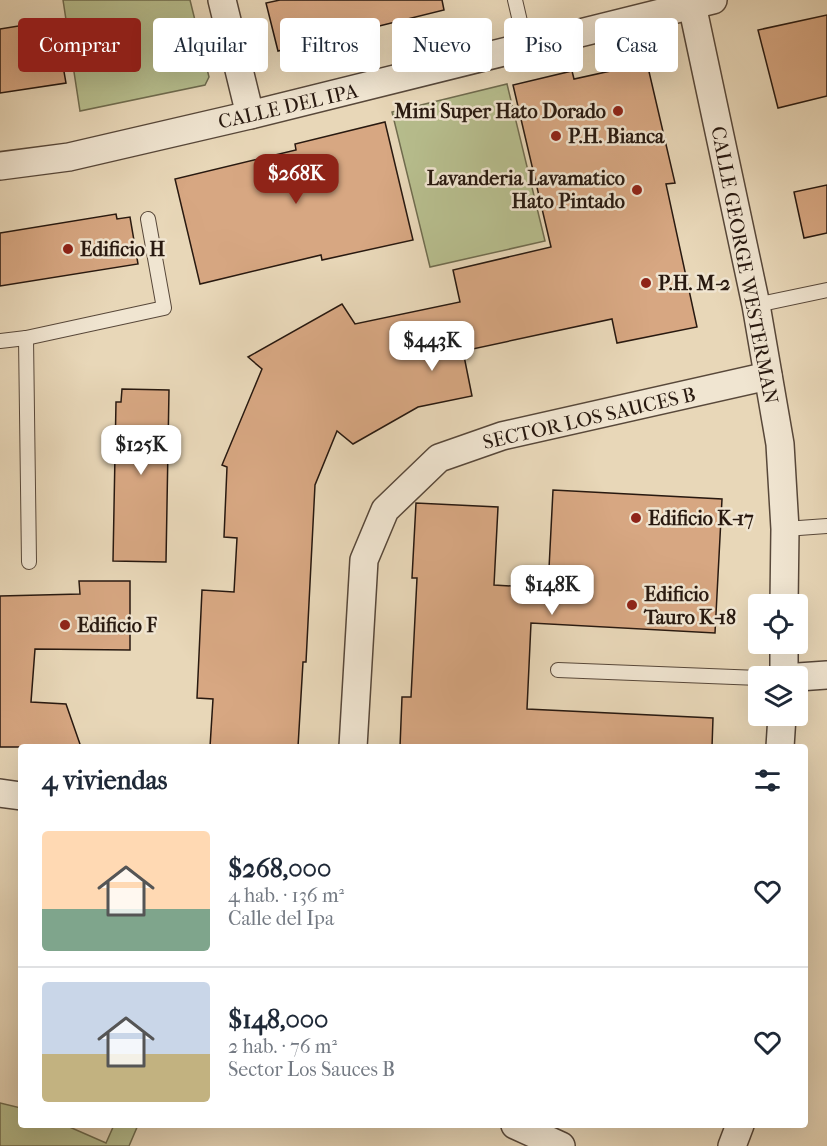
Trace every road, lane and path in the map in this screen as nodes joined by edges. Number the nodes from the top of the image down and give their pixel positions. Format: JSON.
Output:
{"nodes":[{"id":1,"x":222,"y":0,"type":"edge"},
{"id":2,"x":515,"y":0,"type":"edge"},
{"id":3,"x":699,"y":2,"type":"edge"},
{"id":4,"x":519,"y":18,"type":"edge"},
{"id":5,"x":583,"y":32,"type":"edge"},
{"id":6,"x":504,"y":52,"type":"edge"},
{"id":7,"x":250,"y":115,"type":"junction"},
{"id":8,"x":0,"y":166,"type":"edge"},
{"id":9,"x":148,"y":219,"type":"dead end"},
{"id":10,"x":827,"y":290,"type":"edge"},
{"id":11,"x":756,"y":305,"type":"junction"},
{"id":12,"x":26,"y":338,"type":"junction"},
{"id":13,"x":0,"y":341,"type":"edge"},
{"id":14,"x":768,"y":376,"type":"junction"},
{"id":15,"x":827,"y":526,"type":"edge"},
{"id":16,"x":784,"y":529,"type":"junction"},
{"id":17,"x":29,"y":562,"type":"dead end"},
{"id":18,"x":784,"y":594,"type":"edge"},
{"id":19,"x":558,"y":670,"type":"dead end"},
{"id":20,"x":827,"y":675,"type":"edge"},
{"id":21,"x":808,"y":676,"type":"edge"},
{"id":22,"x":748,"y":678,"type":"edge"},
{"id":23,"x":781,"y":726,"type":"edge"},
{"id":24,"x":354,"y":744,"type":"edge"},
{"id":25,"x":780,"y":744,"type":"edge"},
{"id":26,"x":0,"y":793,"type":"edge"},
{"id":27,"x":18,"y":796,"type":"edge"},
{"id":28,"x":522,"y":1128,"type":"edge"},
{"id":29,"x":739,"y":1128,"type":"edge"},
{"id":30,"x":561,"y":1146,"type":"edge"},
{"id":31,"x":732,"y":1146,"type":"edge"}],
"edges":[{"from":1,"to":7,"type":"street"},
{"from":2,"to":4,"type":"lane"},
{"from":3,"to":5,"type":"street","name":"CALLE DEL IPA"},
{"from":3,"to":11,"type":"street","name":"CALLE GEORGE WESTERMAN"},
{"from":6,"to":7,"type":"street","name":"CALLE DEL IPA"},
{"from":7,"to":8,"type":"street","name":"CALLE DEL IPA"},
{"from":9,"to":12,"type":"lane"},
{"from":10,"to":11,"type":"lane"},
{"from":11,"to":14,"type":"street","name":"CALLE GEORGE WESTERMAN"},
{"from":12,"to":13,"type":"lane"},
{"from":12,"to":17,"type":"lane"},
{"from":14,"to":16,"type":"street","name":"CALLE GEORGE WESTERMAN"},
{"from":14,"to":24,"type":"street","name":"SECTOR LOS SAUCES B"},
{"from":15,"to":16,"type":"lane"},
{"from":16,"to":18,"type":"street","name":"CALLE GEORGE WESTERMAN"},
{"from":19,"to":22,"type":"lane"},
{"from":20,"to":21,"type":"street"},
{"from":23,"to":25,"type":"street"},
{"from":26,"to":27,"type":"street"},
{"from":28,"to":30,"type":"street"},
{"from":29,"to":31,"type":"street"}]}
